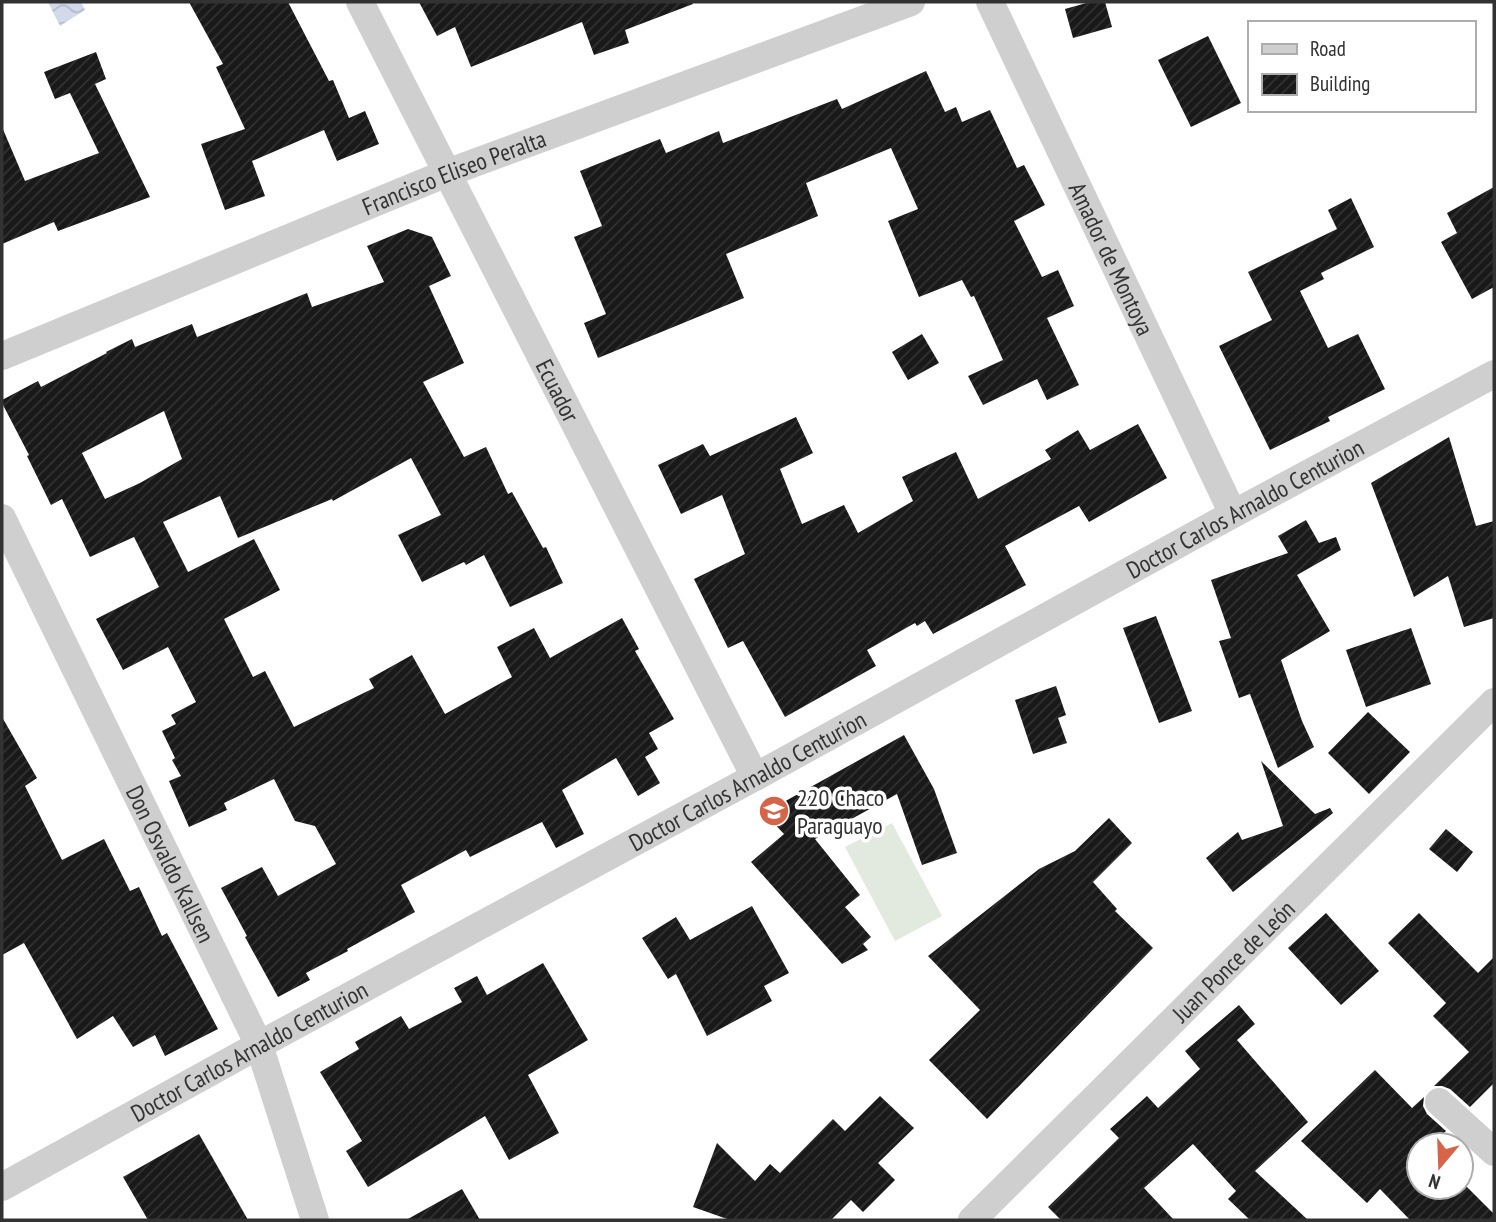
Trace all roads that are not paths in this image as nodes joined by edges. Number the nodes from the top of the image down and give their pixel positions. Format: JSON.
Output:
{"nodes":[{"id":1,"x":360,"y":2,"type":"edge"},
{"id":2,"x":911,"y":2,"type":"edge"},
{"id":3,"x":990,"y":2,"type":"edge"},
{"id":4,"x":447,"y":173,"type":"junction"},
{"id":5,"x":2,"y":356,"type":"edge"},
{"id":6,"x":1494,"y":374,"type":"edge"},
{"id":7,"x":1233,"y":514,"type":"junction"},
{"id":8,"x":2,"y":518,"type":"edge"},
{"id":9,"x":1494,"y":702,"type":"edge"},
{"id":10,"x":755,"y":777,"type":"junction"},
{"id":11,"x":259,"y":1045,"type":"junction"},
{"id":12,"x":1439,"y":1102,"type":"dead end"},
{"id":13,"x":1494,"y":1152,"type":"edge"},
{"id":14,"x":2,"y":1187,"type":"edge"},
{"id":15,"x":315,"y":1220,"type":"edge"},
{"id":16,"x":972,"y":1220,"type":"edge"}],
"edges":[{"from":1,"to":4,"type":"street","name":"Ecuador"},
{"from":2,"to":4,"type":"street","name":"Francisco Eliseo Peralta"},
{"from":3,"to":7,"type":"street","name":"Amador de Montoya"},
{"from":4,"to":5,"type":"street","name":"Francisco Eliseo Peralta"},
{"from":4,"to":10,"type":"street","name":"Ecuador"},
{"from":6,"to":7,"type":"street","name":"Doctor Carlos Arnaldo Centurion"},
{"from":7,"to":10,"type":"street","name":"Doctor Carlos Arnaldo Centurion"},
{"from":8,"to":11,"type":"street","name":"Don Osvaldo Kallsen"},
{"from":9,"to":16,"type":"street","name":"Juan Ponce de León"},
{"from":10,"to":11,"type":"street","name":"Doctor Carlos Arnaldo Centurion"},
{"from":11,"to":14,"type":"street","name":"Doctor Carlos Arnaldo Centurion"},
{"from":11,"to":15,"type":"street","name":"Don Osvaldo Kallsen"},
{"from":12,"to":13,"type":"street"}]}
